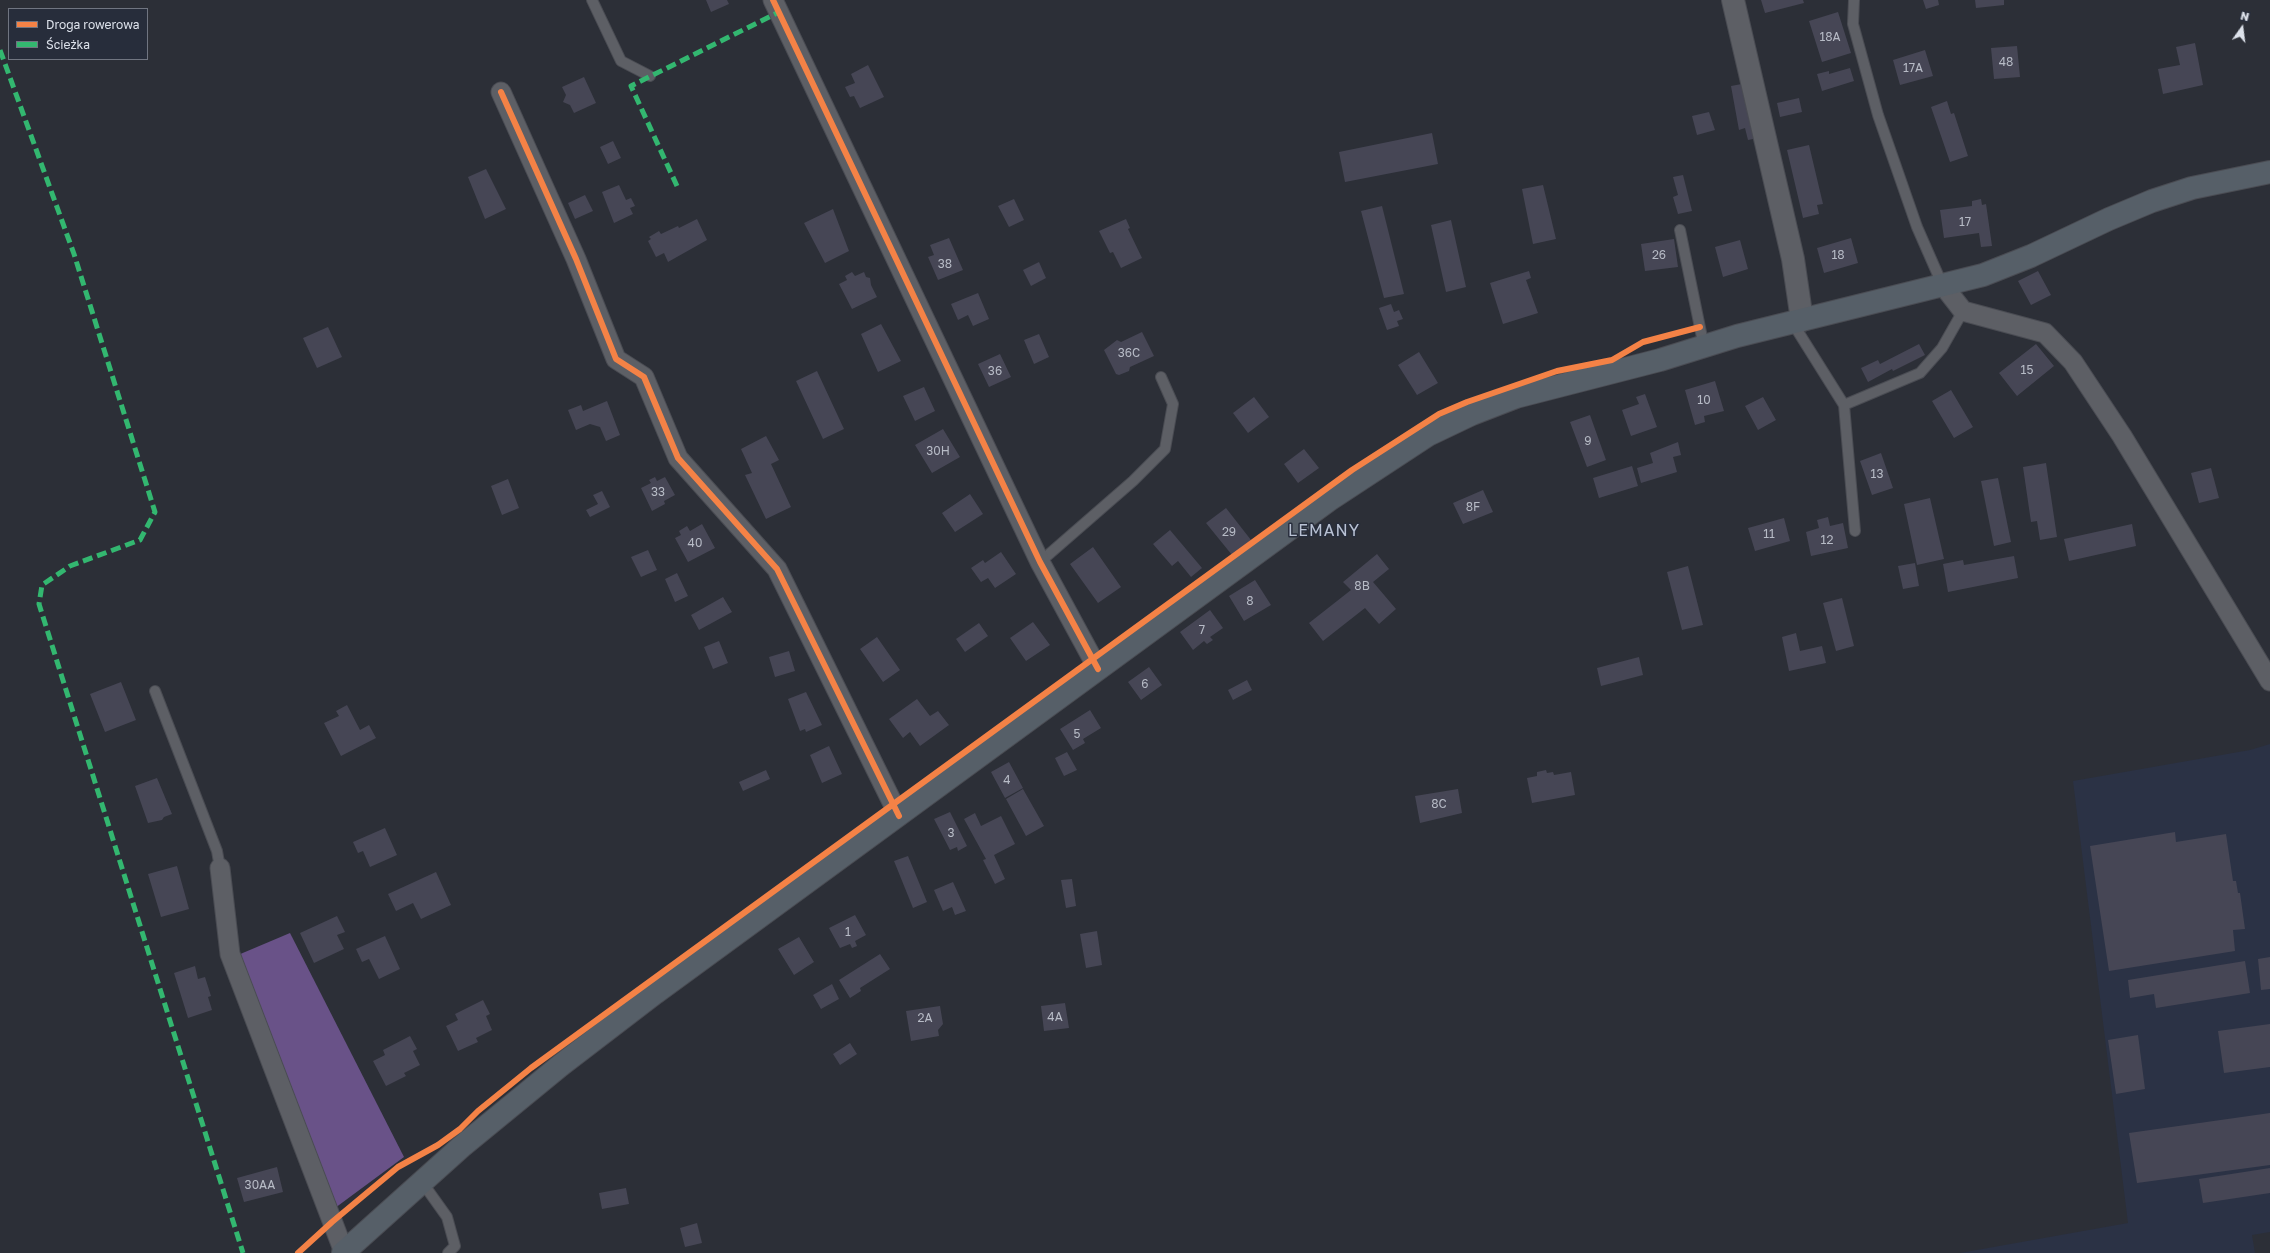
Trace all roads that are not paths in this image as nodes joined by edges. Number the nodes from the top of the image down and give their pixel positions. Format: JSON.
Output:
{"nodes":[{"id":1,"x":592,"y":0,"type":"edge"},
{"id":2,"x":774,"y":0,"type":"edge"},
{"id":3,"x":1733,"y":0,"type":"edge"},
{"id":4,"x":1854,"y":0,"type":"edge"},
{"id":5,"x":650,"y":76,"type":"dead end"},
{"id":6,"x":501,"y":92,"type":"dead end"},
{"id":7,"x":2270,"y":172,"type":"edge"},
{"id":8,"x":1680,"y":230,"type":"dead end"},
{"id":9,"x":1942,"y":284,"type":"junction"},
{"id":10,"x":1963,"y":311,"type":"junction"},
{"id":11,"x":1797,"y":321,"type":"junction"},
{"id":12,"x":1704,"y":347,"type":"junction"},
{"id":13,"x":1161,"y":377,"type":"dead end"},
{"id":14,"x":1844,"y":405,"type":"junction"},
{"id":15,"x":1855,"y":531,"type":"dead end"},
{"id":16,"x":1040,"y":562,"type":"junction"},
{"id":17,"x":1098,"y":669,"type":"junction"},
{"id":18,"x":2270,"y":681,"type":"edge"},
{"id":19,"x":155,"y":691,"type":"dead end"},
{"id":20,"x":899,"y":816,"type":"junction"},
{"id":21,"x":220,"y":868,"type":"joint"},
{"id":22,"x":422,"y":1182,"type":"junction"},
{"id":23,"x":343,"y":1253,"type":"edge"},
{"id":24,"x":448,"y":1253,"type":"edge"}],
"edges":[{"from":1,"to":5,"type":"lane"},
{"from":2,"to":16,"type":"street"},
{"from":3,"to":11,"type":"street"},
{"from":4,"to":9,"type":"lane"},
{"from":6,"to":20,"type":"street"},
{"from":7,"to":9,"type":"main road"},
{"from":8,"to":12,"type":"lane"},
{"from":9,"to":10,"type":"street"},
{"from":9,"to":11,"type":"main road"},
{"from":10,"to":14,"type":"lane"},
{"from":10,"to":18,"type":"street"},
{"from":11,"to":12,"type":"main road"},
{"from":11,"to":14,"type":"lane"},
{"from":12,"to":17,"type":"main road"},
{"from":13,"to":16,"type":"lane"},
{"from":14,"to":15,"type":"lane"},
{"from":16,"to":17,"type":"street"},
{"from":17,"to":20,"type":"main road"},
{"from":19,"to":21,"type":"lane"},
{"from":20,"to":22,"type":"main road"},
{"from":21,"to":23,"type":"street"},
{"from":22,"to":23,"type":"main road"},
{"from":22,"to":24,"type":"lane"}]}
